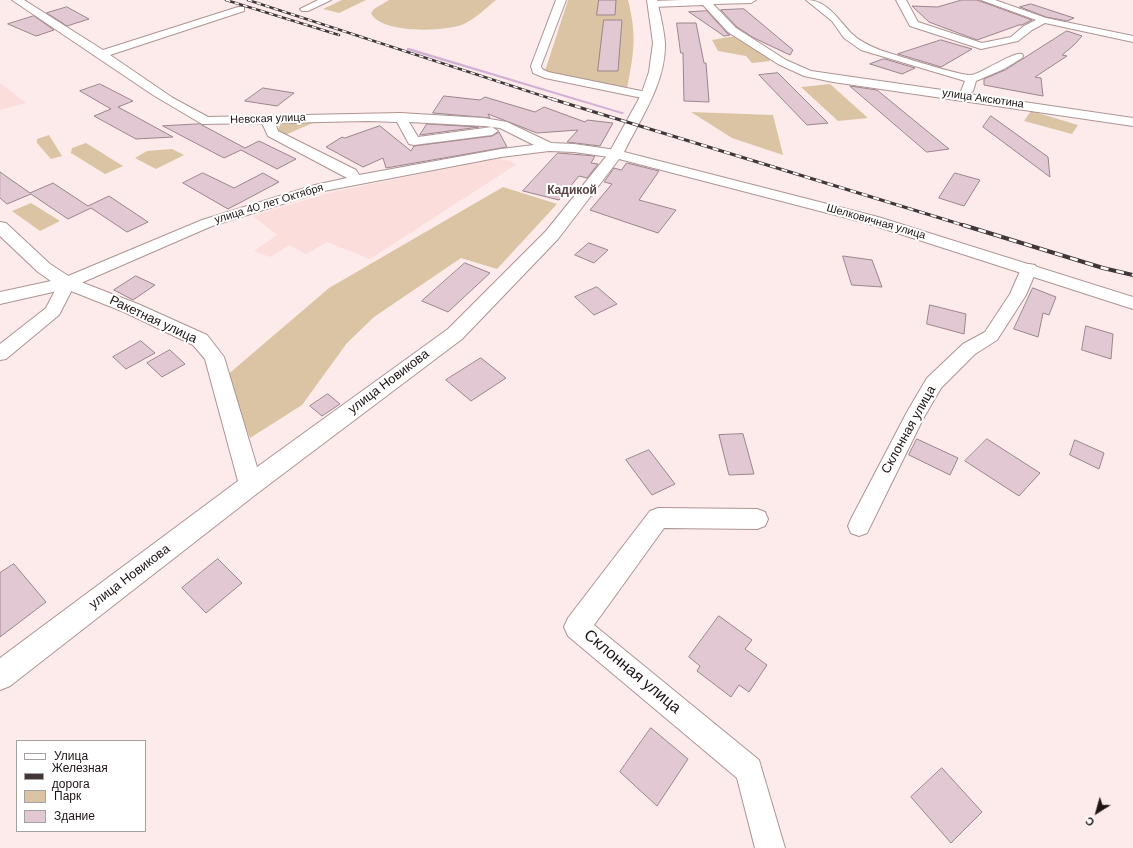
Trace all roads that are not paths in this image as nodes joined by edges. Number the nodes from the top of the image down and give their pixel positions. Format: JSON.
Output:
{"nodes":[{"id":1,"x":17,"y":0,"type":"edge"},
{"id":2,"x":326,"y":0,"type":"edge"},
{"id":3,"x":561,"y":0,"type":"edge"},
{"id":4,"x":751,"y":0,"type":"edge"},
{"id":5,"x":811,"y":0,"type":"edge"},
{"id":6,"x":901,"y":0,"type":"edge"},
{"id":7,"x":986,"y":0,"type":"edge"},
{"id":8,"x":653,"y":2,"type":"edge"},
{"id":9,"x":706,"y":3,"type":"junction"},
{"id":10,"x":241,"y":9,"type":"dead end"},
{"id":11,"x":305,"y":9,"type":"dead end"},
{"id":12,"x":1044,"y":20,"type":"junction"},
{"id":13,"x":1133,"y":39,"type":"edge"},
{"id":14,"x":102,"y":54,"type":"junction"},
{"id":15,"x":1018,"y":56,"type":"dead end"},
{"id":16,"x":971,"y":79,"type":"junction"},
{"id":17,"x":647,"y":95,"type":"junction"},
{"id":18,"x":965,"y":97,"type":"junction"},
{"id":19,"x":400,"y":118,"type":"junction"},
{"id":20,"x":267,"y":119,"type":"junction"},
{"id":21,"x":1133,"y":122,"type":"edge"},
{"id":22,"x":495,"y":131,"type":"dead end"},
{"id":23,"x":551,"y":148,"type":"junction"},
{"id":24,"x":610,"y":153,"type":"junction"},
{"id":25,"x":355,"y":180,"type":"junction"},
{"id":26,"x":0,"y":227,"type":"edge"},
{"id":27,"x":1029,"y":269,"type":"junction"},
{"id":28,"x":68,"y":283,"type":"junction"},
{"id":29,"x":0,"y":298,"type":"edge"},
{"id":30,"x":1133,"y":303,"type":"edge"},
{"id":31,"x":0,"y":354,"type":"edge"},
{"id":32,"x":251,"y":485,"type":"junction"},
{"id":33,"x":757,"y":519,"type":"dead end"},
{"id":34,"x":859,"y":526,"type":"dead end"},
{"id":35,"x":0,"y":676,"type":"edge"},
{"id":36,"x":770,"y":848,"type":"edge"}],
"edges":[{"from":1,"to":14,"type":"street","name":"Невская улица"},
{"from":2,"to":11,"type":"street"},
{"from":3,"to":17,"type":"street"},
{"from":4,"to":9,"type":"street"},
{"from":5,"to":16,"type":"street","name":"улица Аксютина"},
{"from":6,"to":12,"type":"street"},
{"from":7,"to":12,"type":"street"},
{"from":8,"to":9,"type":"street"},
{"from":8,"to":17,"type":"main road","name":"улица Новикова"},
{"from":9,"to":18,"type":"street","name":"улица Аксютина"},
{"from":10,"to":14,"type":"street"},
{"from":12,"to":13,"type":"street"},
{"from":14,"to":20,"type":"street","name":"Невская улица"},
{"from":15,"to":16,"type":"street"},
{"from":16,"to":18,"type":"street"},
{"from":17,"to":24,"type":"main road","name":"улица Новикова"},
{"from":18,"to":21,"type":"street","name":"улица Аксютина"},
{"from":19,"to":20,"type":"street","name":"Невская улица"},
{"from":19,"to":22,"type":"street"},
{"from":19,"to":23,"type":"street","name":"Невская улица"},
{"from":20,"to":25,"type":"street"},
{"from":23,"to":24,"type":"street"},
{"from":23,"to":25,"type":"street","name":"улица 40 лет Октября"},
{"from":24,"to":27,"type":"main road","name":"Шелковичная улица"},
{"from":24,"to":32,"type":"main road","name":"улица Новикова"},
{"from":25,"to":28,"type":"street","name":"улица 40 лет Октября"},
{"from":26,"to":28,"type":"main road","name":"Ракетная улица"},
{"from":27,"to":30,"type":"main road","name":"Шелковичная улица"},
{"from":27,"to":34,"type":"street","name":"Склонная улица"},
{"from":28,"to":29,"type":"main road","name":"улица 40 лет Октября"},
{"from":28,"to":31,"type":"street"},
{"from":28,"to":32,"type":"main road","name":"Ракетная улица"},
{"from":32,"to":35,"type":"main road","name":"улица Новикова"},
{"from":33,"to":36,"type":"street","name":"Склонная улица"}]}
